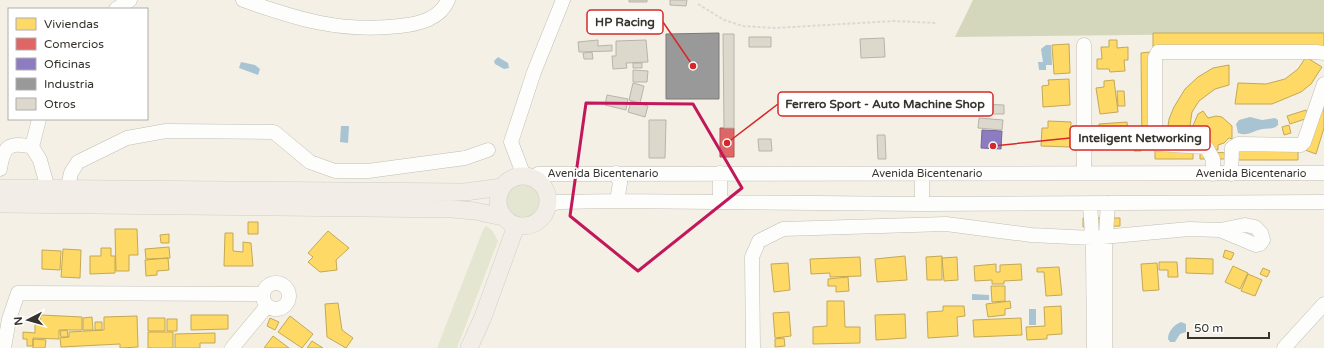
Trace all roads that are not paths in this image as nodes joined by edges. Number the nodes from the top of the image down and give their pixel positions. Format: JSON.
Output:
{"nodes":[{"id":1,"x":130,"y":0,"type":"edge"},
{"id":2,"x":243,"y":0,"type":"edge"},
{"id":3,"x":448,"y":0,"type":"edge"},
{"id":4,"x":563,"y":0,"type":"edge"},
{"id":5,"x":118,"y":8,"type":"edge"},
{"id":6,"x":1084,"y":45,"type":"dead end"},
{"id":7,"x":1324,"y":53,"type":"edge"},
{"id":8,"x":1324,"y":84,"type":"edge"},
{"id":9,"x":39,"y":120,"type":"edge"},
{"id":10,"x":3,"y":145,"type":"edge"},
{"id":11,"x":32,"y":147,"type":"junction"},
{"id":12,"x":488,"y":150,"type":"dead end"},
{"id":13,"x":0,"y":170,"type":"edge"},
{"id":14,"x":616,"y":173,"type":"junction"},
{"id":15,"x":720,"y":173,"type":"junction"},
{"id":16,"x":1084,"y":173,"type":"junction"},
{"id":17,"x":1324,"y":173,"type":"edge"},
{"id":18,"x":922,"y":174,"type":"junction"},
{"id":19,"x":1213,"y":174,"type":"junction"},
{"id":20,"x":1231,"y":174,"type":"junction"},
{"id":21,"x":528,"y":177,"type":"junction"},
{"id":22,"x":502,"y":187,"type":"junction"},
{"id":23,"x":0,"y":188,"type":"edge"},
{"id":24,"x":48,"y":189,"type":"junction"},
{"id":25,"x":67,"y":190,"type":"junction"},
{"id":26,"x":617,"y":201,"type":"junction"},
{"id":27,"x":720,"y":201,"type":"junction"},
{"id":28,"x":1324,"y":202,"type":"edge"},
{"id":29,"x":1090,"y":203,"type":"junction"},
{"id":30,"x":1108,"y":203,"type":"junction"},
{"id":31,"x":0,"y":204,"type":"edge"},
{"id":32,"x":922,"y":204,"type":"junction"},
{"id":33,"x":547,"y":206,"type":"junction"},
{"id":34,"x":510,"y":221,"type":"junction"},
{"id":35,"x":1220,"y":230,"type":"dead end"},
{"id":36,"x":1092,"y":238,"type":"junction"},
{"id":37,"x":1106,"y":238,"type":"junction"},
{"id":38,"x":1324,"y":304,"type":"edge"},
{"id":39,"x":4,"y":348,"type":"edge"},
{"id":40,"x":232,"y":348,"type":"edge"},
{"id":41,"x":469,"y":348,"type":"edge"},
{"id":42,"x":753,"y":348,"type":"edge"},
{"id":43,"x":1094,"y":348,"type":"edge"},
{"id":44,"x":1105,"y":348,"type":"edge"},
{"id":45,"x":1284,"y":348,"type":"edge"}],
"edges":[{"from":1,"to":5,"type":"street"},
{"from":2,"to":3,"type":"street"},
{"from":4,"to":21,"type":"street"},
{"from":6,"to":16,"type":"street"},
{"from":7,"to":19,"type":"street"},
{"from":8,"to":20,"type":"street"},
{"from":9,"to":11,"type":"street"},
{"from":10,"to":11,"type":"street"},
{"from":10,"to":13,"type":"street"},
{"from":11,"to":24,"type":"street"},
{"from":12,"to":25,"type":"street"},
{"from":14,"to":15,"type":"street","name":"Avenida Bicentenario"},
{"from":14,"to":21,"type":"street","name":"Avenida Bicentenario"},
{"from":14,"to":26,"type":"street"},
{"from":15,"to":18,"type":"street","name":"Avenida Bicentenario"},
{"from":15,"to":27,"type":"street"},
{"from":16,"to":18,"type":"street","name":"Avenida Bicentenario"},
{"from":16,"to":19,"type":"street","name":"Avenida Bicentenario"},
{"from":17,"to":20,"type":"street","name":"Avenida Bicentenario"},
{"from":18,"to":32,"type":"street"},
{"from":19,"to":20,"type":"street","name":"Avenida Bicentenario"},
{"from":21,"to":22,"type":"main road"},
{"from":21,"to":33,"type":"main road"},
{"from":22,"to":25,"type":"main road"},
{"from":22,"to":34,"type":"main road"},
{"from":23,"to":24,"type":"main road"},
{"from":24,"to":25,"type":"main road"},
{"from":26,"to":27,"type":"street"},
{"from":26,"to":33,"type":"street"},
{"from":27,"to":32,"type":"street"},
{"from":28,"to":30,"type":"street"},
{"from":29,"to":30,"type":"street"},
{"from":29,"to":32,"type":"street"},
{"from":29,"to":36,"type":"street"},
{"from":30,"to":37,"type":"street"},
{"from":31,"to":34,"type":"main road"},
{"from":33,"to":34,"type":"main road"},
{"from":34,"to":41,"type":"main road"},
{"from":35,"to":37,"type":"street"},
{"from":36,"to":37,"type":"street"},
{"from":36,"to":42,"type":"street"},
{"from":36,"to":43,"type":"street"},
{"from":37,"to":44,"type":"street"},
{"from":38,"to":45,"type":"street"},
{"from":39,"to":40,"type":"street"}]}
